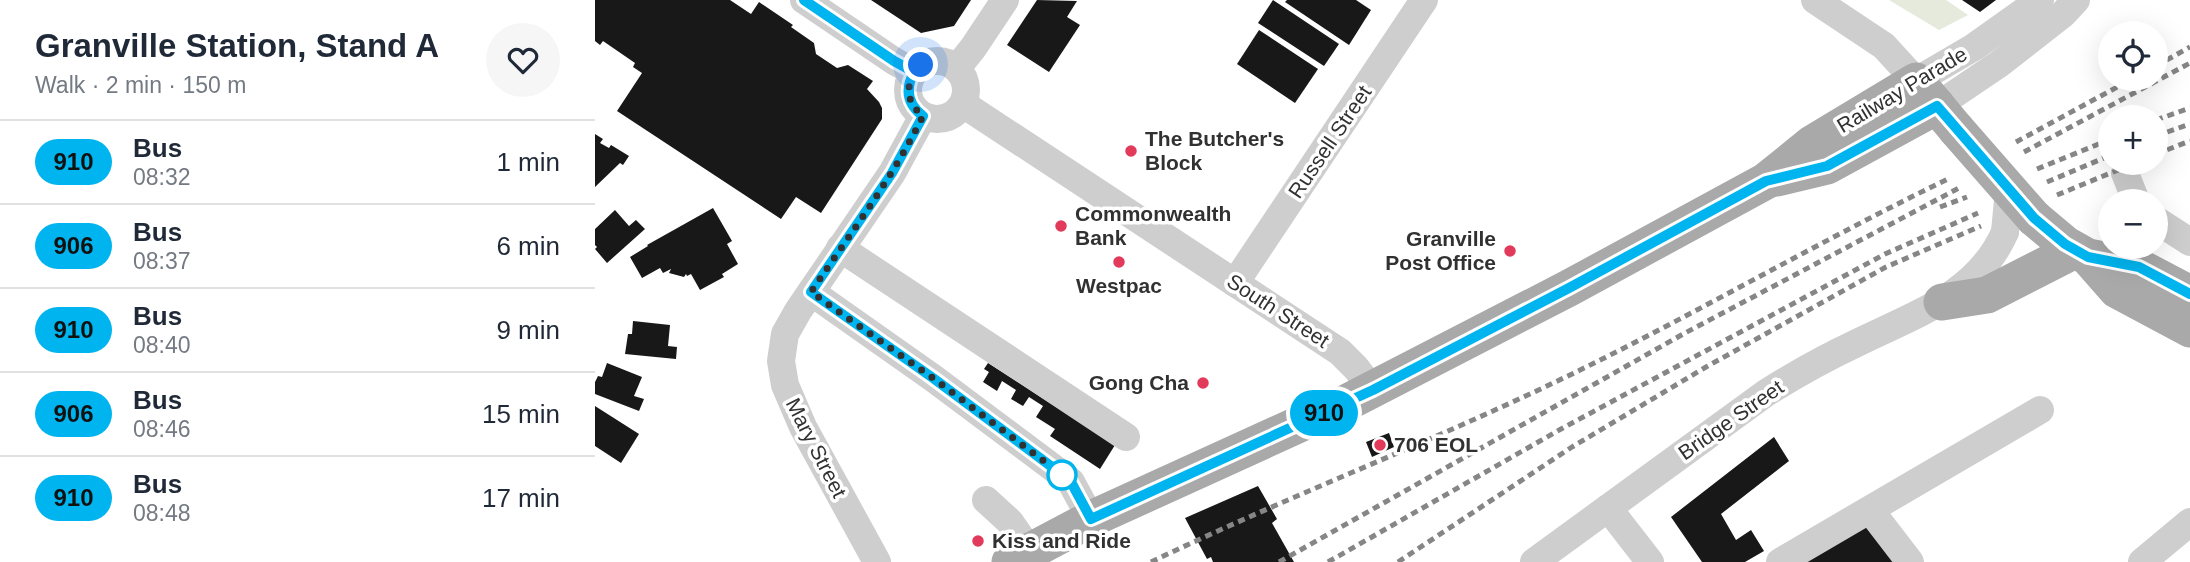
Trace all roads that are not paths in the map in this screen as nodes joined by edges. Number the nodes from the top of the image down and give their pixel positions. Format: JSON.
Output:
{"nodes":[{"id":1,"x":804,"y":0,"type":"edge"},
{"id":2,"x":1005,"y":0,"type":"edge"},
{"id":3,"x":1424,"y":0,"type":"edge"},
{"id":4,"x":1815,"y":0,"type":"edge"},
{"id":5,"x":2040,"y":0,"type":"edge"},
{"id":6,"x":2075,"y":0,"type":"edge"},
{"id":7,"x":957,"y":68,"type":"junction"},
{"id":8,"x":914,"y":72,"type":"junction"},
{"id":9,"x":963,"y":104,"type":"junction"},
{"id":10,"x":1936,"y":106,"type":"junction"},
{"id":11,"x":923,"y":116,"type":"junction"},
{"id":12,"x":2019,"y":225,"type":"junction"},
{"id":13,"x":2168,"y":228,"type":"edge"},
{"id":14,"x":2190,"y":242,"type":"edge"},
{"id":15,"x":840,"y":248,"type":"junction"},
{"id":16,"x":2081,"y":253,"type":"junction"},
{"id":17,"x":1235,"y":283,"type":"junction"},
{"id":18,"x":811,"y":292,"type":"junction"},
{"id":19,"x":2190,"y":294,"type":"edge"},
{"id":20,"x":1942,"y":302,"type":"junction"},
{"id":21,"x":2190,"y":329,"type":"edge"},
{"id":22,"x":1373,"y":390,"type":"junction"},
{"id":23,"x":2040,"y":410,"type":"dead end"},
{"id":24,"x":1126,"y":437,"type":"dead end"},
{"id":25,"x":986,"y":500,"type":"dead end"},
{"id":26,"x":1608,"y":508,"type":"junction"},
{"id":27,"x":1870,"y":510,"type":"junction"},
{"id":28,"x":1091,"y":519,"type":"junction"},
{"id":29,"x":2190,"y":522,"type":"edge"},
{"id":30,"x":1020,"y":556,"type":"edge"},
{"id":31,"x":877,"y":562,"type":"edge"},
{"id":32,"x":1534,"y":562,"type":"edge"},
{"id":33,"x":1650,"y":562,"type":"edge"},
{"id":34,"x":1780,"y":562,"type":"edge"},
{"id":35,"x":1910,"y":562,"type":"edge"},
{"id":36,"x":2142,"y":562,"type":"edge"}],
"edges":[{"from":1,"to":8,"type":"street"},
{"from":2,"to":7,"type":"street"},
{"from":3,"to":17,"type":"street","name":"Russell Street"},
{"from":4,"to":10,"type":"street"},
{"from":5,"to":10,"type":"street","name":"Railway Parade"},
{"from":6,"to":10,"type":"street","name":"Railway Parade"},
{"from":7,"to":8,"type":"street"},
{"from":7,"to":9,"type":"street"},
{"from":8,"to":11,"type":"street"},
{"from":9,"to":11,"type":"street"},
{"from":9,"to":17,"type":"street","name":"South Street"},
{"from":10,"to":12,"type":"main road","bridge":true},
{"from":10,"to":22,"type":"main road","name":"Railway Parade"},
{"from":11,"to":15,"type":"street","name":"Mary Street"},
{"from":12,"to":16,"type":"main road"},
{"from":12,"to":20,"type":"street","name":"Bridge Street"},
{"from":13,"to":14,"type":"street"},
{"from":15,"to":18,"type":"street","name":"Mary Street"},
{"from":15,"to":24,"type":"street"},
{"from":16,"to":19,"type":"main road"},
{"from":16,"to":20,"type":"main road"},
{"from":16,"to":21,"type":"main road"},
{"from":17,"to":22,"type":"street","name":"South Street"},
{"from":18,"to":28,"type":"street"},
{"from":18,"to":31,"type":"street","name":"Mary Street"},
{"from":20,"to":26,"type":"street","name":"Bridge Street"},
{"from":22,"to":28,"type":"main road","name":"Railway Parade"},
{"from":23,"to":27,"type":"street"},
{"from":25,"to":30,"type":"street"},
{"from":26,"to":32,"type":"street","name":"Bridge Street"},
{"from":26,"to":33,"type":"street"},
{"from":27,"to":34,"type":"street"},
{"from":27,"to":35,"type":"street"},
{"from":28,"to":30,"type":"main road","name":"Railway Parade"},
{"from":29,"to":36,"type":"street"}]}
